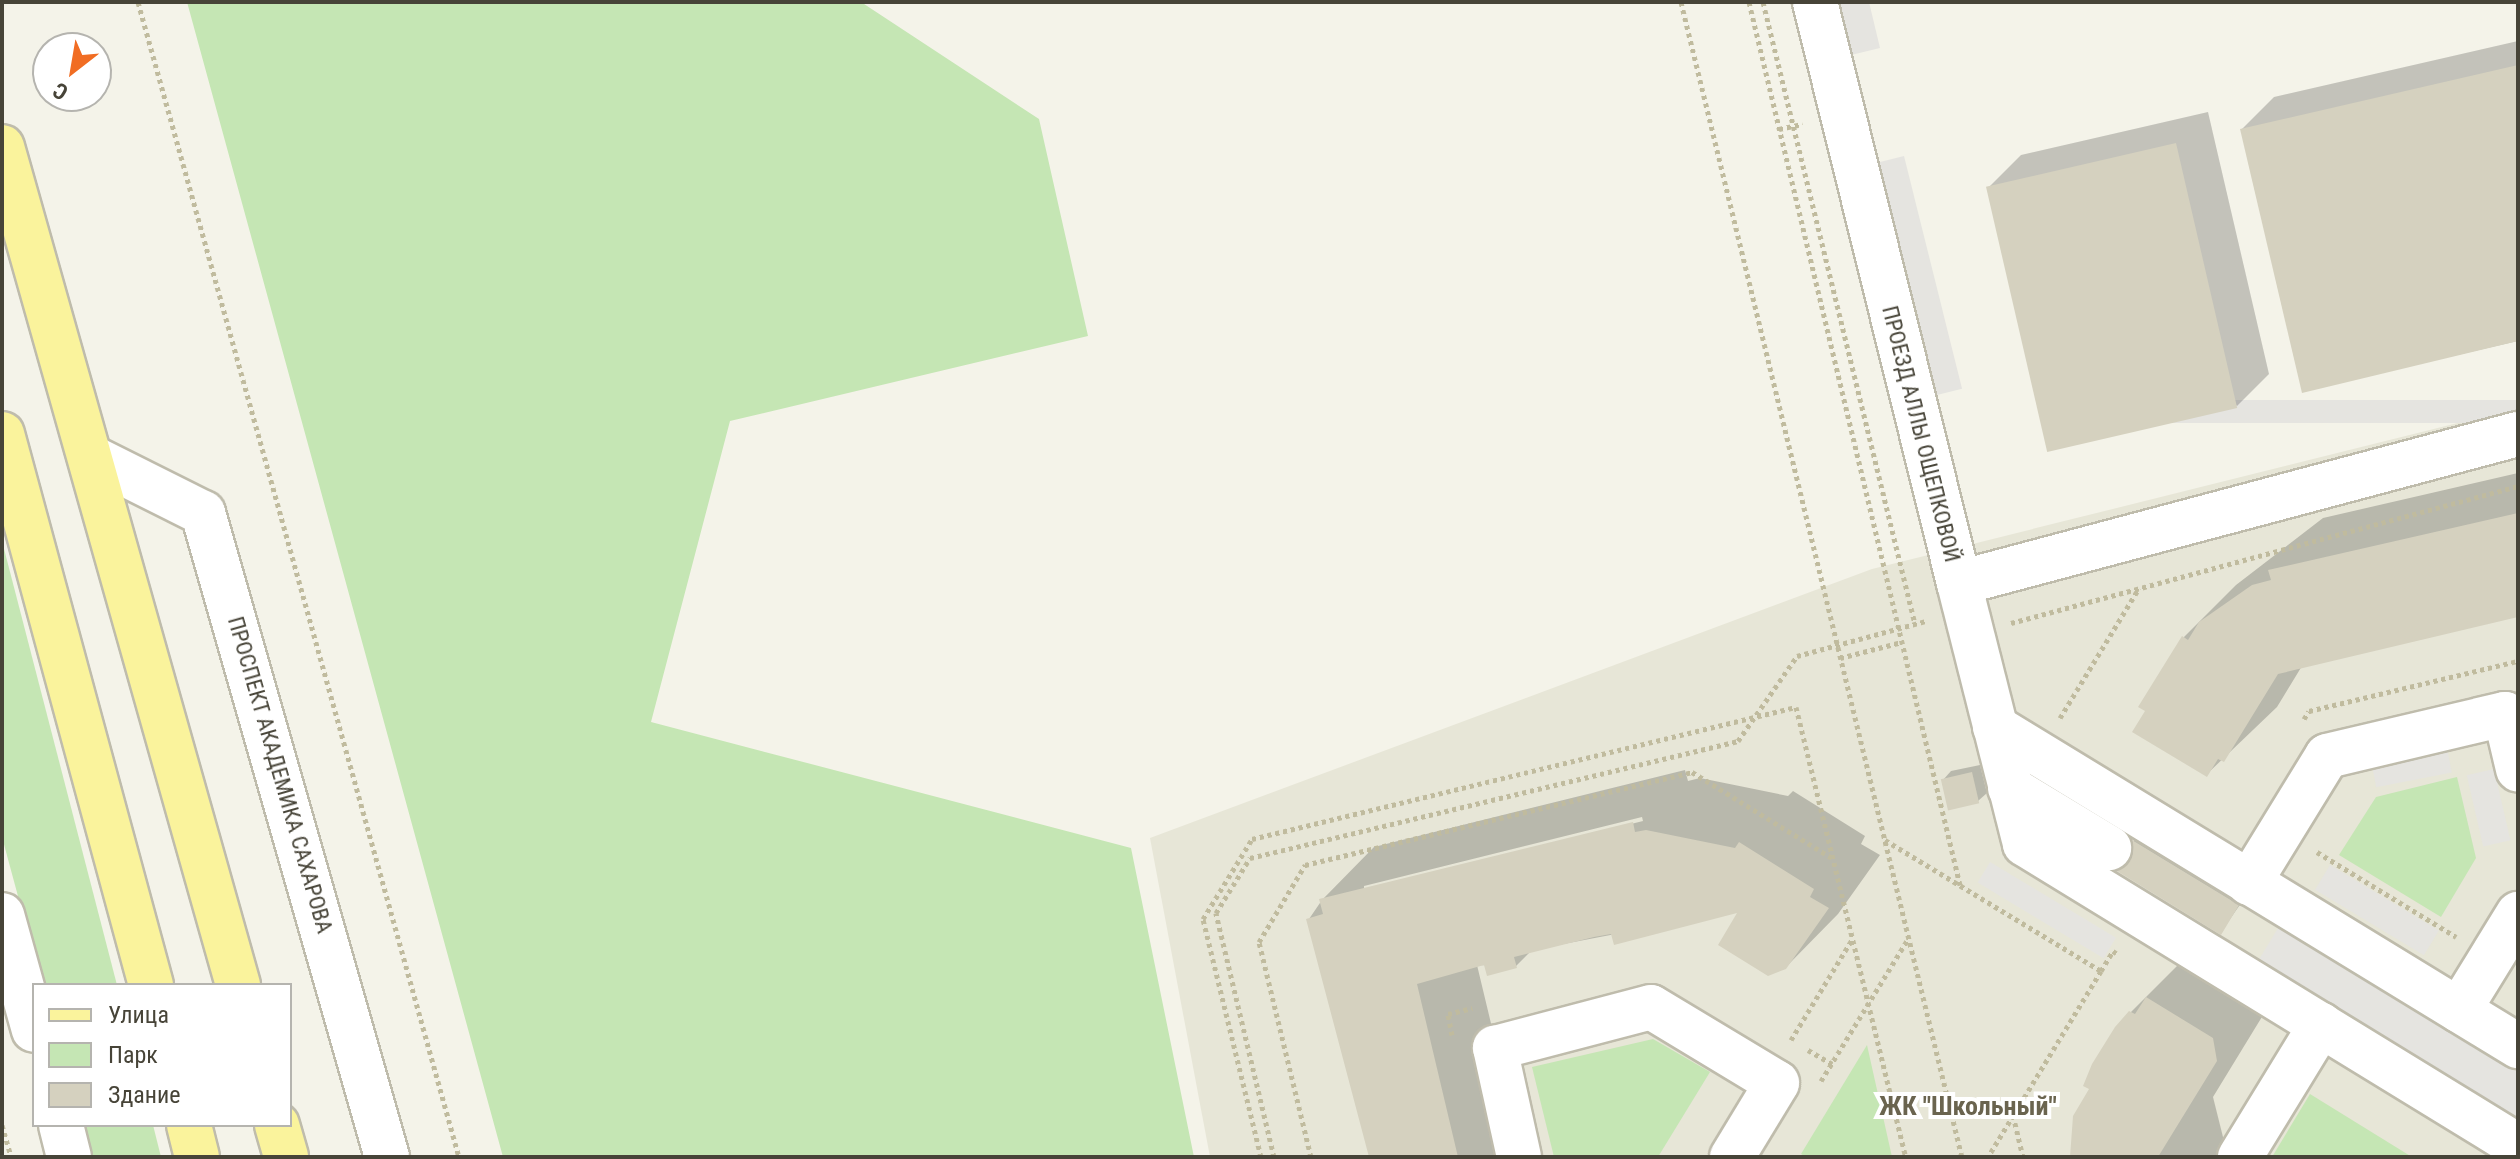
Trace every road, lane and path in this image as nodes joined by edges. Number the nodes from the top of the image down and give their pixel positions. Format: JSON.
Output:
{"nodes":[{"id":1,"x":138,"y":2,"type":"edge"},
{"id":2,"x":1681,"y":2,"type":"edge"},
{"id":3,"x":1749,"y":2,"type":"edge"},
{"id":4,"x":1763,"y":2,"type":"edge"},
{"id":5,"x":1815,"y":2,"type":"edge"},
{"id":6,"x":2,"y":147,"type":"edge"},
{"id":7,"x":2,"y":434,"type":"edge"},
{"id":8,"x":2518,"y":434,"type":"edge"},
{"id":9,"x":93,"y":458,"type":"junction"},
{"id":10,"x":2518,"y":486,"type":"edge"},
{"id":11,"x":2139,"y":588,"type":"junction"},
{"id":12,"x":1966,"y":609,"type":"junction"},
{"id":13,"x":1915,"y":624,"type":"junction"},
{"id":14,"x":1899,"y":628,"type":"junction"},
{"id":15,"x":1902,"y":642,"type":"junction"},
{"id":16,"x":1838,"y":645,"type":"junction"},
{"id":17,"x":1840,"y":658,"type":"junction"},
{"id":18,"x":2518,"y":661,"type":"edge"},
{"id":19,"x":2050,"y":706,"type":"dead end"},
{"id":20,"x":2063,"y":713,"type":"junction"},
{"id":21,"x":1754,"y":717,"type":"junction"},
{"id":22,"x":2075,"y":721,"type":"dead end"},
{"id":23,"x":2302,"y":723,"type":"dead end"},
{"id":24,"x":1995,"y":727,"type":"junction"},
{"id":25,"x":2038,"y":753,"type":"junction"},
{"id":26,"x":2518,"y":769,"type":"edge"},
{"id":27,"x":2010,"y":788,"type":"junction"},
{"id":28,"x":2282,"y":830,"type":"junction"},
{"id":29,"x":1885,"y":840,"type":"junction"},
{"id":30,"x":2109,"y":848,"type":"dead end"},
{"id":31,"x":1833,"y":858,"type":"junction"},
{"id":32,"x":2249,"y":883,"type":"junction"},
{"id":33,"x":1960,"y":885,"type":"junction"},
{"id":34,"x":2518,"y":914,"type":"edge"},
{"id":35,"x":2,"y":915,"type":"edge"},
{"id":36,"x":1853,"y":938,"type":"junction"},
{"id":37,"x":1909,"y":939,"type":"junction"},
{"id":38,"x":2491,"y":958,"type":"junction"},
{"id":39,"x":2126,"y":959,"type":"dead end"},
{"id":40,"x":2101,"y":971,"type":"junction"},
{"id":41,"x":150,"y":983,"type":"edge"},
{"id":42,"x":237,"y":983,"type":"edge"},
{"id":43,"x":1868,"y":1003,"type":"junction"},
{"id":44,"x":2459,"y":1010,"type":"junction"},
{"id":45,"x":32,"y":1023,"type":"edge"},
{"id":46,"x":2321,"y":1025,"type":"junction"},
{"id":47,"x":1791,"y":1040,"type":"dead end"},
{"id":48,"x":2518,"y":1046,"type":"edge"},
{"id":49,"x":1816,"y":1090,"type":"dead end"},
{"id":50,"x":2013,"y":1115,"type":"junction"},
{"id":51,"x":2,"y":1125,"type":"edge"},
{"id":52,"x":62,"y":1127,"type":"edge"},
{"id":53,"x":190,"y":1127,"type":"edge"},
{"id":54,"x":278,"y":1127,"type":"edge"},
{"id":55,"x":2518,"y":1146,"type":"edge"},
{"id":56,"x":11,"y":1157,"type":"edge"},
{"id":57,"x":69,"y":1157,"type":"edge"},
{"id":58,"x":197,"y":1157,"type":"edge"},
{"id":59,"x":286,"y":1157,"type":"edge"},
{"id":60,"x":387,"y":1157,"type":"edge"},
{"id":61,"x":459,"y":1157,"type":"edge"},
{"id":62,"x":1261,"y":1157,"type":"edge"},
{"id":63,"x":1274,"y":1157,"type":"edge"},
{"id":64,"x":1311,"y":1157,"type":"edge"},
{"id":65,"x":1519,"y":1157,"type":"edge"},
{"id":66,"x":1732,"y":1157,"type":"edge"},
{"id":67,"x":1906,"y":1157,"type":"edge"},
{"id":68,"x":1962,"y":1157,"type":"edge"},
{"id":69,"x":1988,"y":1157,"type":"edge"},
{"id":70,"x":2023,"y":1157,"type":"edge"},
{"id":71,"x":2240,"y":1157,"type":"edge"}],
"edges":[{"from":1,"to":61,"type":"path"},
{"from":2,"to":16,"type":"path"},
{"from":3,"to":14,"type":"path"},
{"from":4,"to":13,"type":"path"},
{"from":5,"to":12,"type":"street","name":"ПРОЕЗД АЛЛЫ ОЩЕПКОВОЙ"},
{"from":6,"to":9,"type":"main road"},
{"from":7,"to":41,"type":"main road"},
{"from":8,"to":12,"type":"street","name":"ПРОЕЗД АЛЛЫ ОЩЕПКОВОЙ"},
{"from":9,"to":42,"type":"main road"},
{"from":9,"to":60,"type":"street","name":"ПРОСПЕКТ АКАДЕМИКА САХАРОВА"},
{"from":10,"to":11,"type":"path"},
{"from":11,"to":12,"type":"path"},
{"from":11,"to":20,"type":"path"},
{"from":12,"to":13,"type":"path"},
{"from":12,"to":24,"type":"street"},
{"from":13,"to":14,"type":"path"},
{"from":14,"to":15,"type":"path"},
{"from":14,"to":16,"type":"path"},
{"from":15,"to":17,"type":"path"},
{"from":15,"to":33,"type":"path"},
{"from":16,"to":17,"type":"path"},
{"from":16,"to":21,"type":"path"},
{"from":17,"to":29,"type":"path"},
{"from":18,"to":23,"type":"path"},
{"from":19,"to":20,"type":"path"},
{"from":20,"to":22,"type":"path"},
{"from":20,"to":25,"type":"path"},
{"from":21,"to":31,"type":"path"},
{"from":21,"to":62,"type":"path"},
{"from":21,"to":63,"type":"path"},
{"from":24,"to":25,"type":"street"},
{"from":24,"to":27,"type":"street"},
{"from":25,"to":32,"type":"street"},
{"from":26,"to":28,"type":"street"},
{"from":27,"to":30,"type":"street"},
{"from":27,"to":46,"type":"street"},
{"from":28,"to":32,"type":"street"},
{"from":28,"to":38,"type":"path"},
{"from":29,"to":33,"type":"path"},
{"from":29,"to":37,"type":"path"},
{"from":31,"to":36,"type":"path"},
{"from":31,"to":64,"type":"path"},
{"from":32,"to":44,"type":"street"},
{"from":33,"to":40,"type":"path"},
{"from":34,"to":38,"type":"street"},
{"from":35,"to":45,"type":"street"},
{"from":36,"to":43,"type":"path"},
{"from":36,"to":47,"type":"path"},
{"from":37,"to":43,"type":"path"},
{"from":37,"to":68,"type":"path"},
{"from":38,"to":44,"type":"street"},
{"from":39,"to":40,"type":"path"},
{"from":40,"to":50,"type":"path"},
{"from":43,"to":49,"type":"path"},
{"from":43,"to":67,"type":"path"},
{"from":44,"to":48,"type":"street"},
{"from":46,"to":55,"type":"street"},
{"from":46,"to":71,"type":"street"},
{"from":50,"to":69,"type":"path"},
{"from":50,"to":70,"type":"path"},
{"from":51,"to":56,"type":"path"},
{"from":52,"to":57,"type":"street"},
{"from":53,"to":58,"type":"main road"},
{"from":54,"to":59,"type":"main road"},
{"from":65,"to":66,"type":"street"}]}
